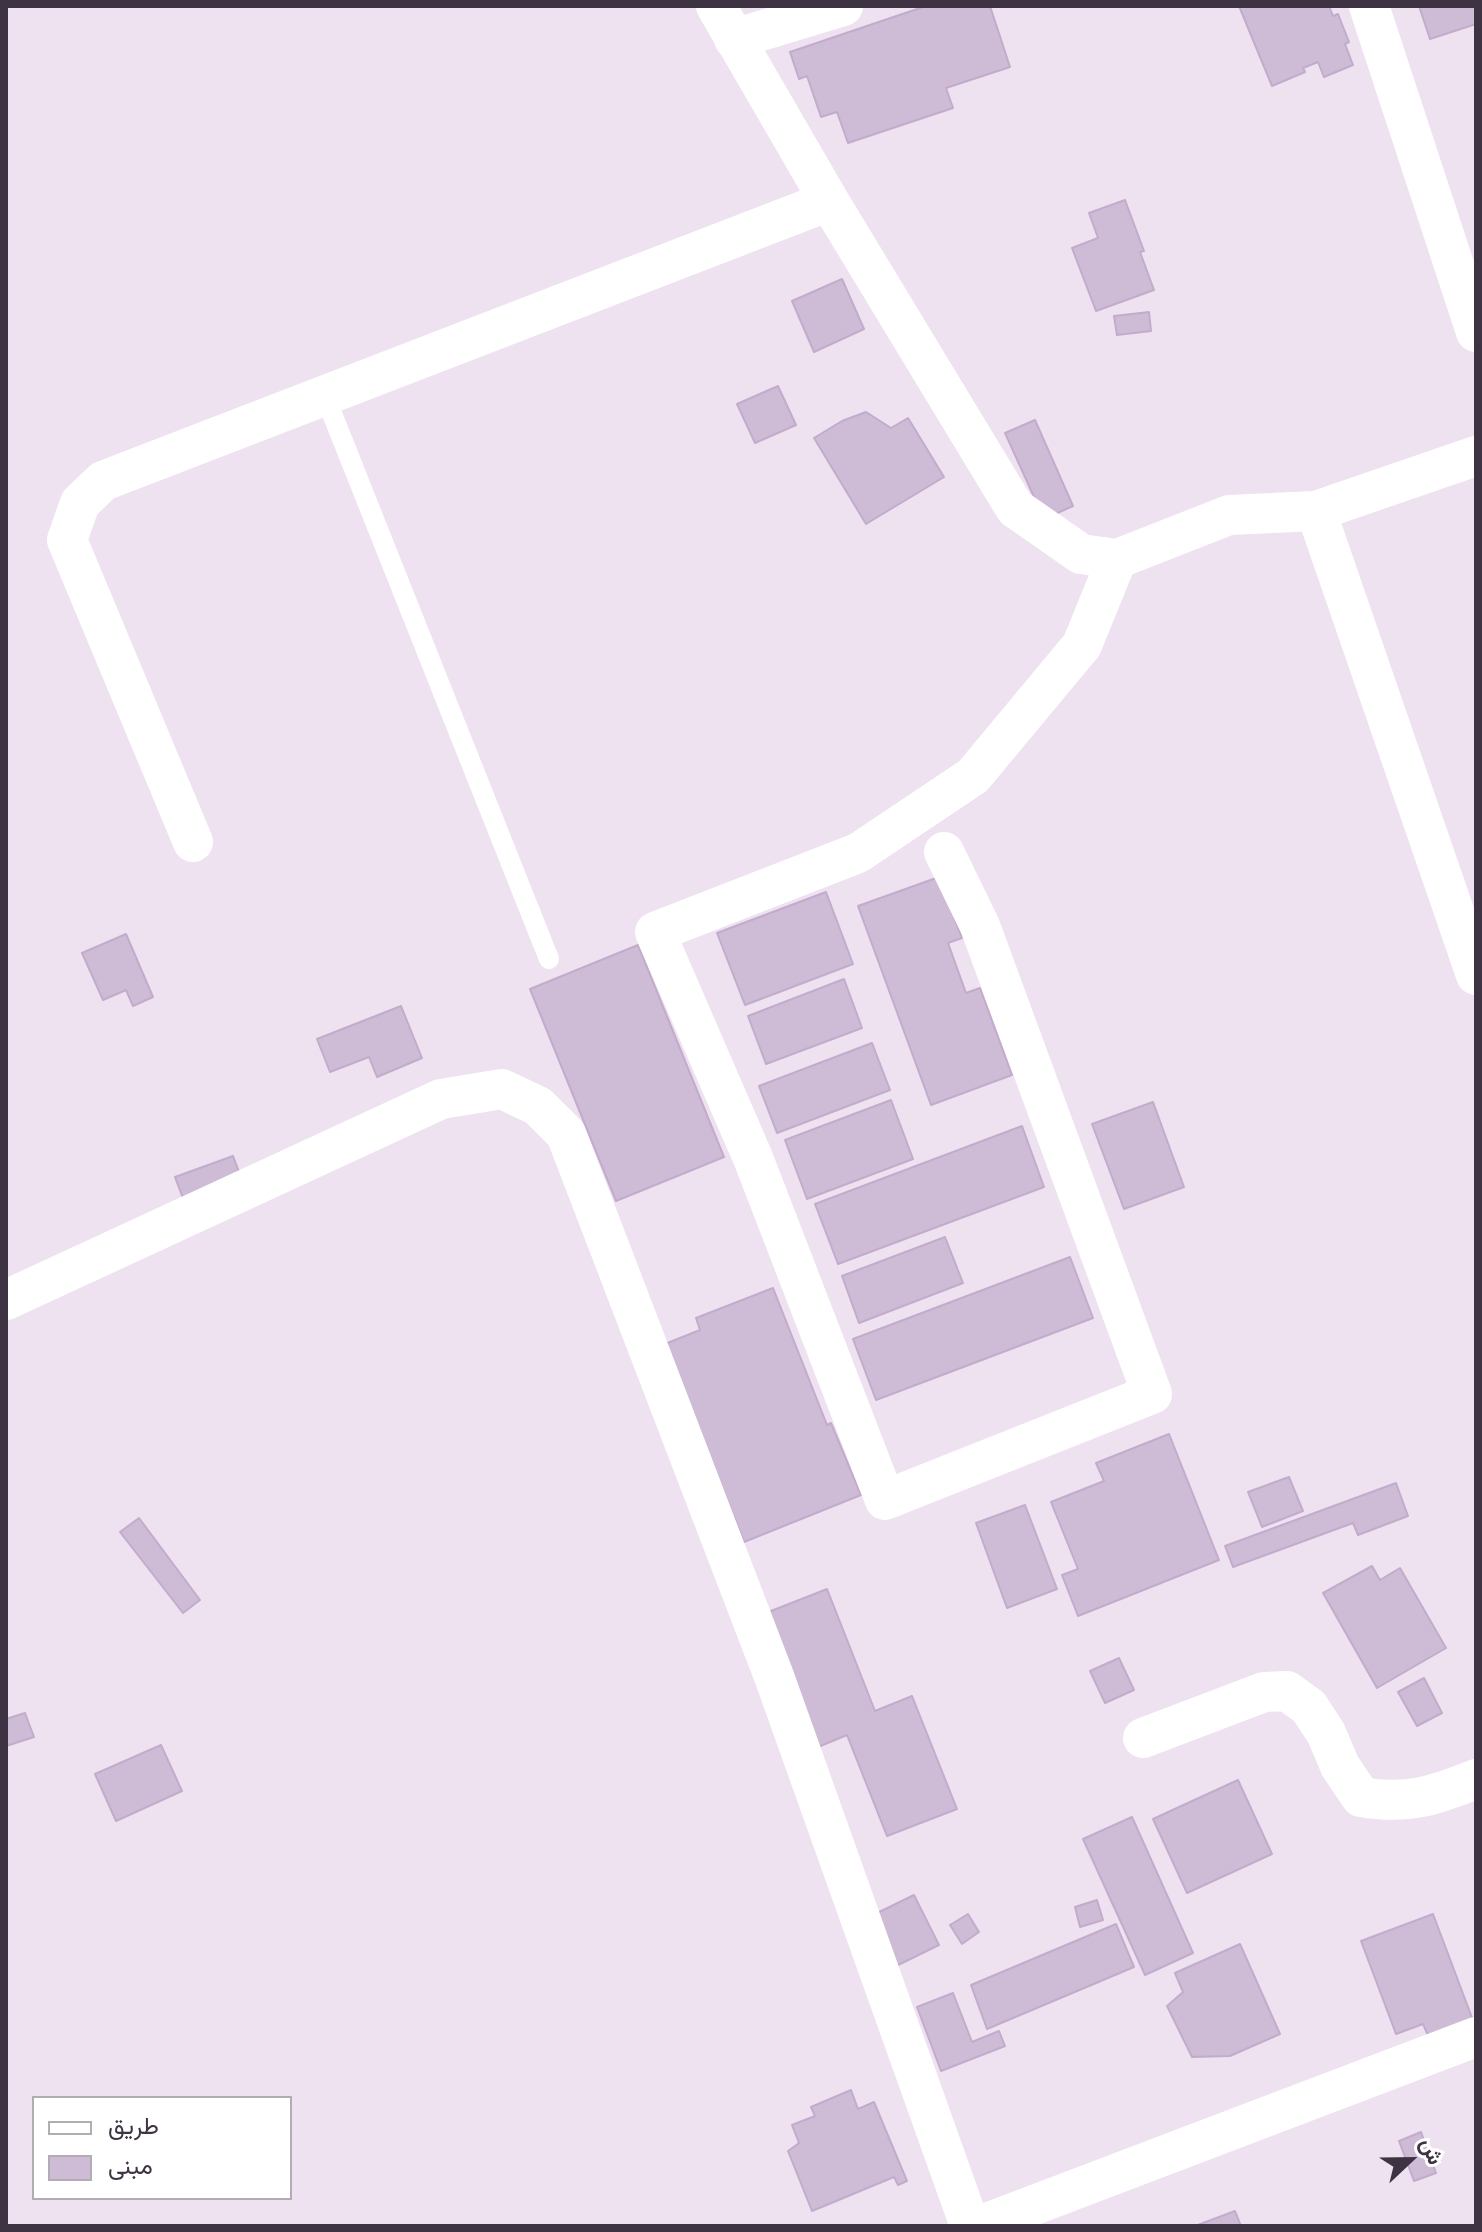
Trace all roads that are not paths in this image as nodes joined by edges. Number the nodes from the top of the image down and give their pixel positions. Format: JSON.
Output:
{"nodes":[{"id":1,"x":843,"y":6,"type":"edge"},
{"id":2,"x":1369,"y":6,"type":"edge"},
{"id":3,"x":725,"y":23,"type":"edge"},
{"id":4,"x":829,"y":201,"type":"junction"},
{"id":5,"x":1476,"y":332,"type":"edge"},
{"id":6,"x":325,"y":396,"type":"junction"},
{"id":7,"x":1476,"y":456,"type":"edge"},
{"id":8,"x":1316,"y":511,"type":"junction"},
{"id":9,"x":1099,"y":556,"type":"junction"},
{"id":10,"x":193,"y":842,"type":"dead end"},
{"id":11,"x":944,"y":852,"type":"dead end"},
{"id":12,"x":549,"y":959,"type":"dead end"},
{"id":13,"x":1476,"y":975,"type":"edge"},
{"id":14,"x":6,"y":1300,"type":"edge"},
{"id":15,"x":1143,"y":1738,"type":"dead end"},
{"id":16,"x":1476,"y":1779,"type":"edge"},
{"id":17,"x":1476,"y":2037,"type":"edge"},
{"id":18,"x":970,"y":2226,"type":"edge"},
{"id":19,"x":979,"y":2226,"type":"edge"}],
"edges":[{"from":1,"to":3,"type":"street"},
{"from":2,"to":5,"type":"street"},
{"from":3,"to":4,"type":"street"},
{"from":4,"to":6,"type":"street"},
{"from":4,"to":9,"type":"street"},
{"from":6,"to":10,"type":"street"},
{"from":6,"to":12,"type":"lane"},
{"from":7,"to":8,"type":"street"},
{"from":8,"to":9,"type":"street"},
{"from":8,"to":13,"type":"street"},
{"from":9,"to":11,"type":"street"},
{"from":14,"to":18,"type":"street"},
{"from":15,"to":16,"type":"street"},
{"from":17,"to":19,"type":"street"}]}
